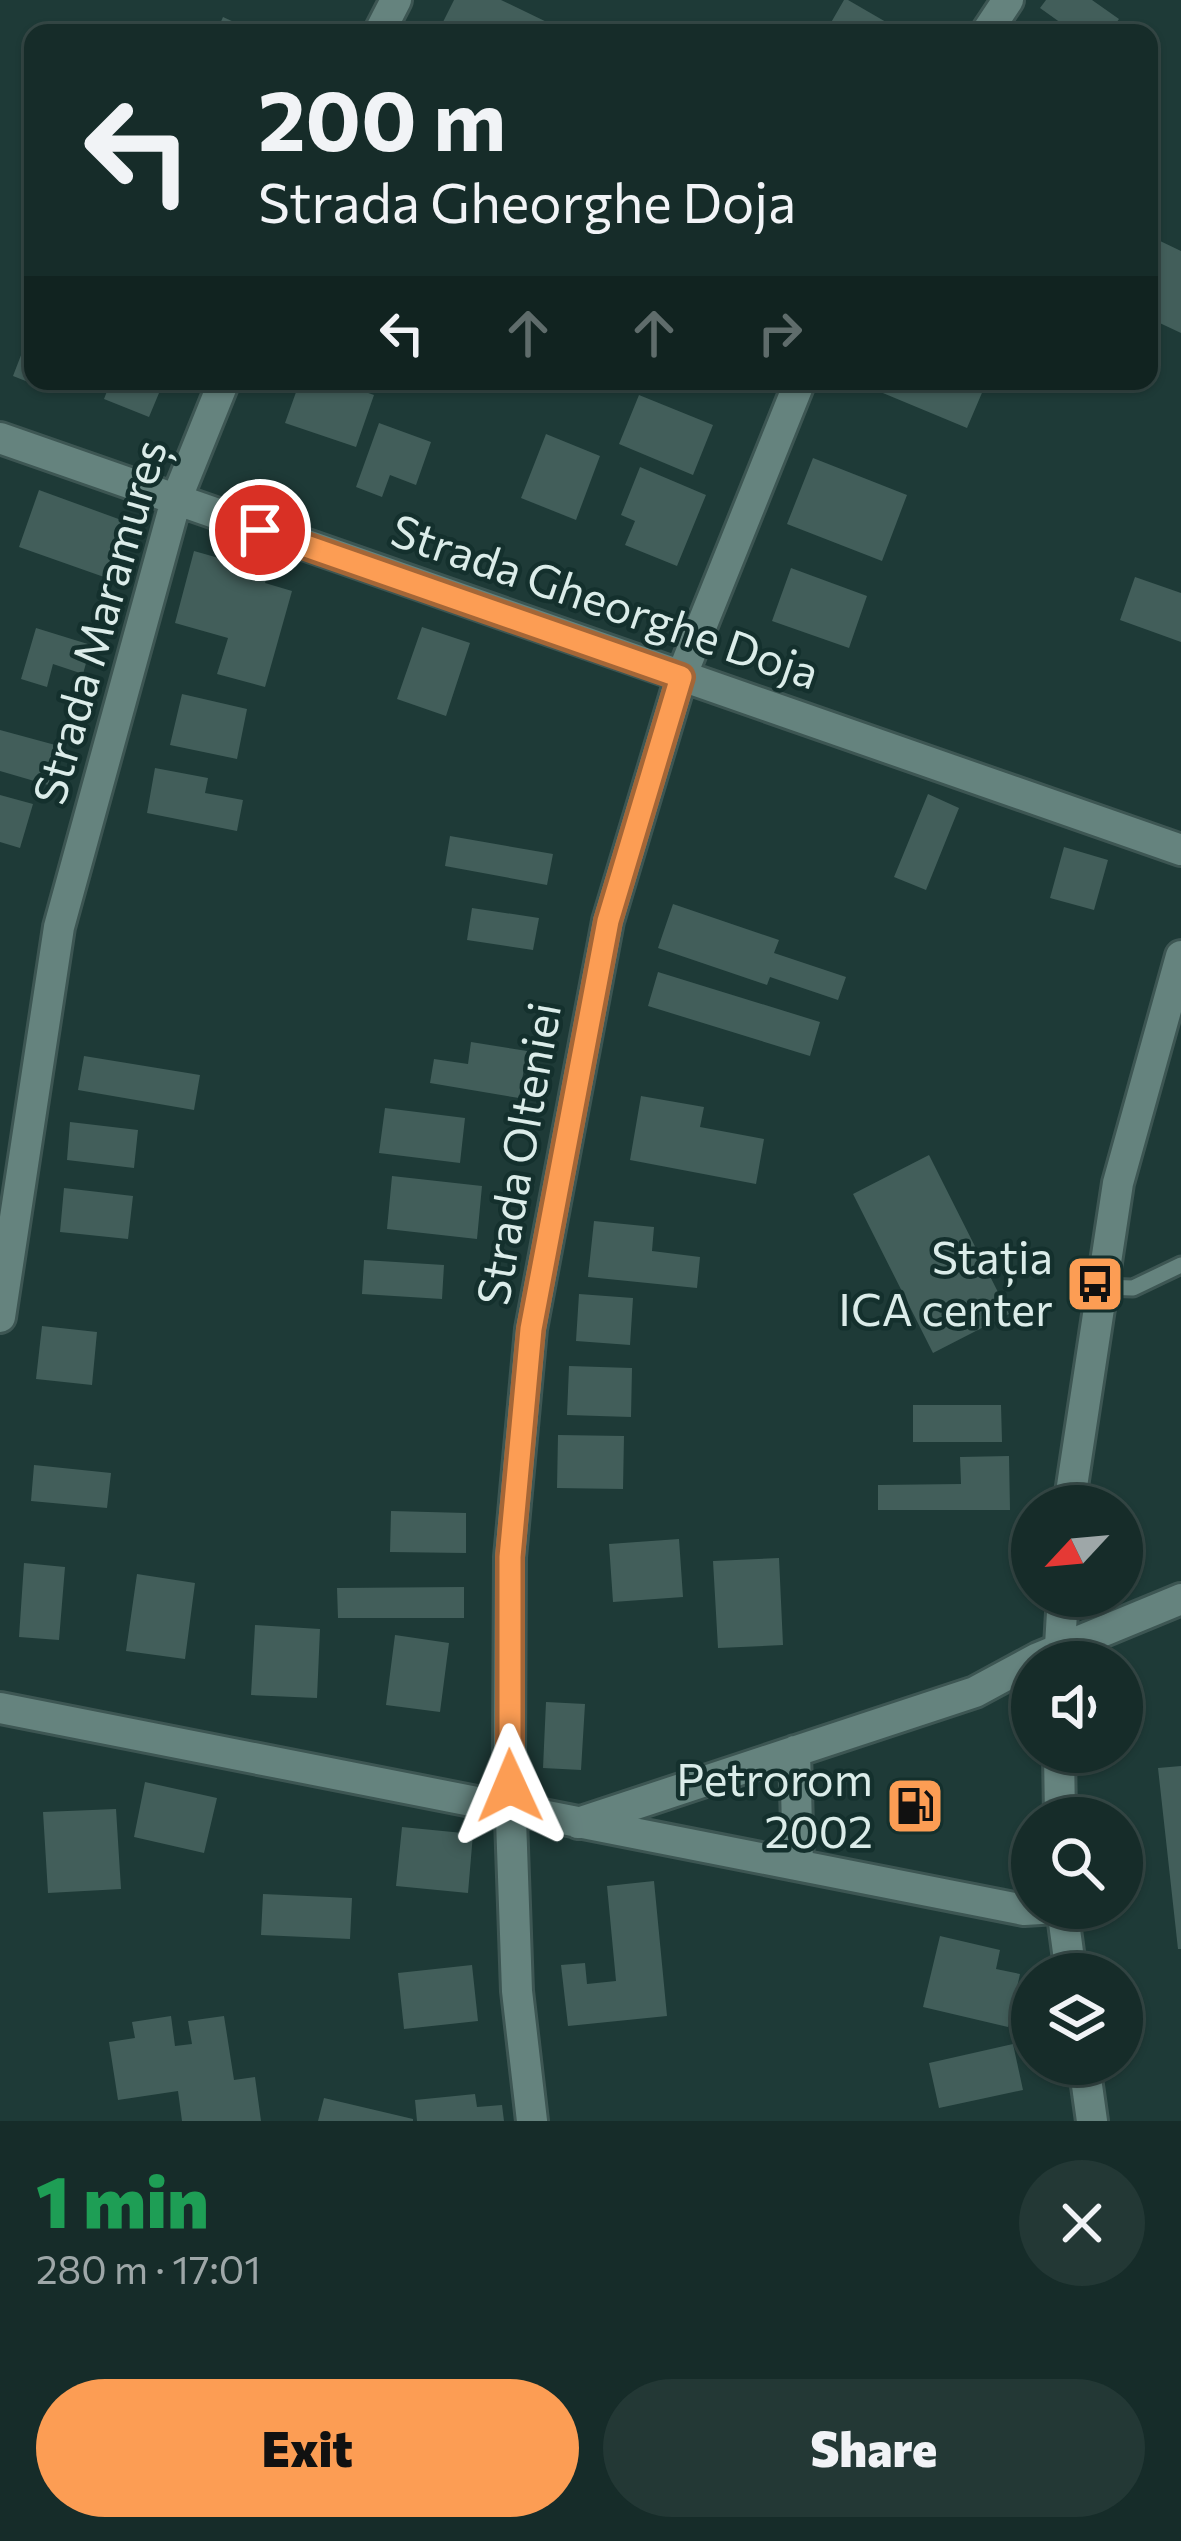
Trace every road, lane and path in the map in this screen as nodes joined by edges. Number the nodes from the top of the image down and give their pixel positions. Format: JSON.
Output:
{"nodes":[{"id":1,"x":220,"y":390,"type":"edge"},
{"id":2,"x":796,"y":390,"type":"edge"},
{"id":3,"x":0,"y":438,"type":"edge"},
{"id":4,"x":176,"y":500,"type":"junction"},
{"id":5,"x":681,"y":677,"type":"junction"},
{"id":6,"x":1181,"y":850,"type":"edge"},
{"id":7,"x":1181,"y":956,"type":"edge"},
{"id":8,"x":1181,"y":1265,"type":"edge"},
{"id":9,"x":1100,"y":1287,"type":"junction"},
{"id":10,"x":0,"y":1317,"type":"edge"},
{"id":11,"x":1072,"y":1485,"type":"edge"},
{"id":12,"x":1181,"y":1598,"type":"edge"},
{"id":13,"x":1091,"y":1641,"type":"edge"},
{"id":14,"x":1011,"y":1677,"type":"edge"},
{"id":15,"x":0,"y":1708,"type":"edge"},
{"id":16,"x":795,"y":1750,"type":"junction"},
{"id":17,"x":512,"y":1811,"type":"junction"},
{"id":18,"x":578,"y":1823,"type":"junction"},
{"id":19,"x":798,"y":1865,"type":"junction"},
{"id":20,"x":1011,"y":1907,"type":"edge"},
{"id":21,"x":1087,"y":2085,"type":"edge"},
{"id":22,"x":532,"y":2121,"type":"edge"},
{"id":23,"x":1092,"y":2121,"type":"edge"}],
"edges":[{"from":1,"to":4,"type":"street","name":"Strada Maramureș"},
{"from":2,"to":5,"type":"street","name":"Strada Olteniei"},
{"from":3,"to":4,"type":"street","name":"Strada Gheorghe Doja"},
{"from":4,"to":5,"type":"street","name":"Strada Gheorghe Doja"},
{"from":4,"to":10,"type":"street","name":"Strada Maramureș"},
{"from":5,"to":6,"type":"street","name":"Strada Gheorghe Doja"},
{"from":5,"to":17,"type":"street","name":"Strada Olteniei"},
{"from":7,"to":9,"type":"street"},
{"from":8,"to":9,"type":"lane"},
{"from":9,"to":11,"type":"street"},
{"from":12,"to":13,"type":"street"},
{"from":14,"to":16,"type":"street"},
{"from":15,"to":17,"type":"street"},
{"from":16,"to":18,"type":"street"},
{"from":16,"to":19,"type":"street"},
{"from":17,"to":18,"type":"street"},
{"from":17,"to":22,"type":"street","name":"Strada Olteniei"},
{"from":18,"to":19,"type":"street"},
{"from":19,"to":20,"type":"street"},
{"from":21,"to":23,"type":"street"}]}
